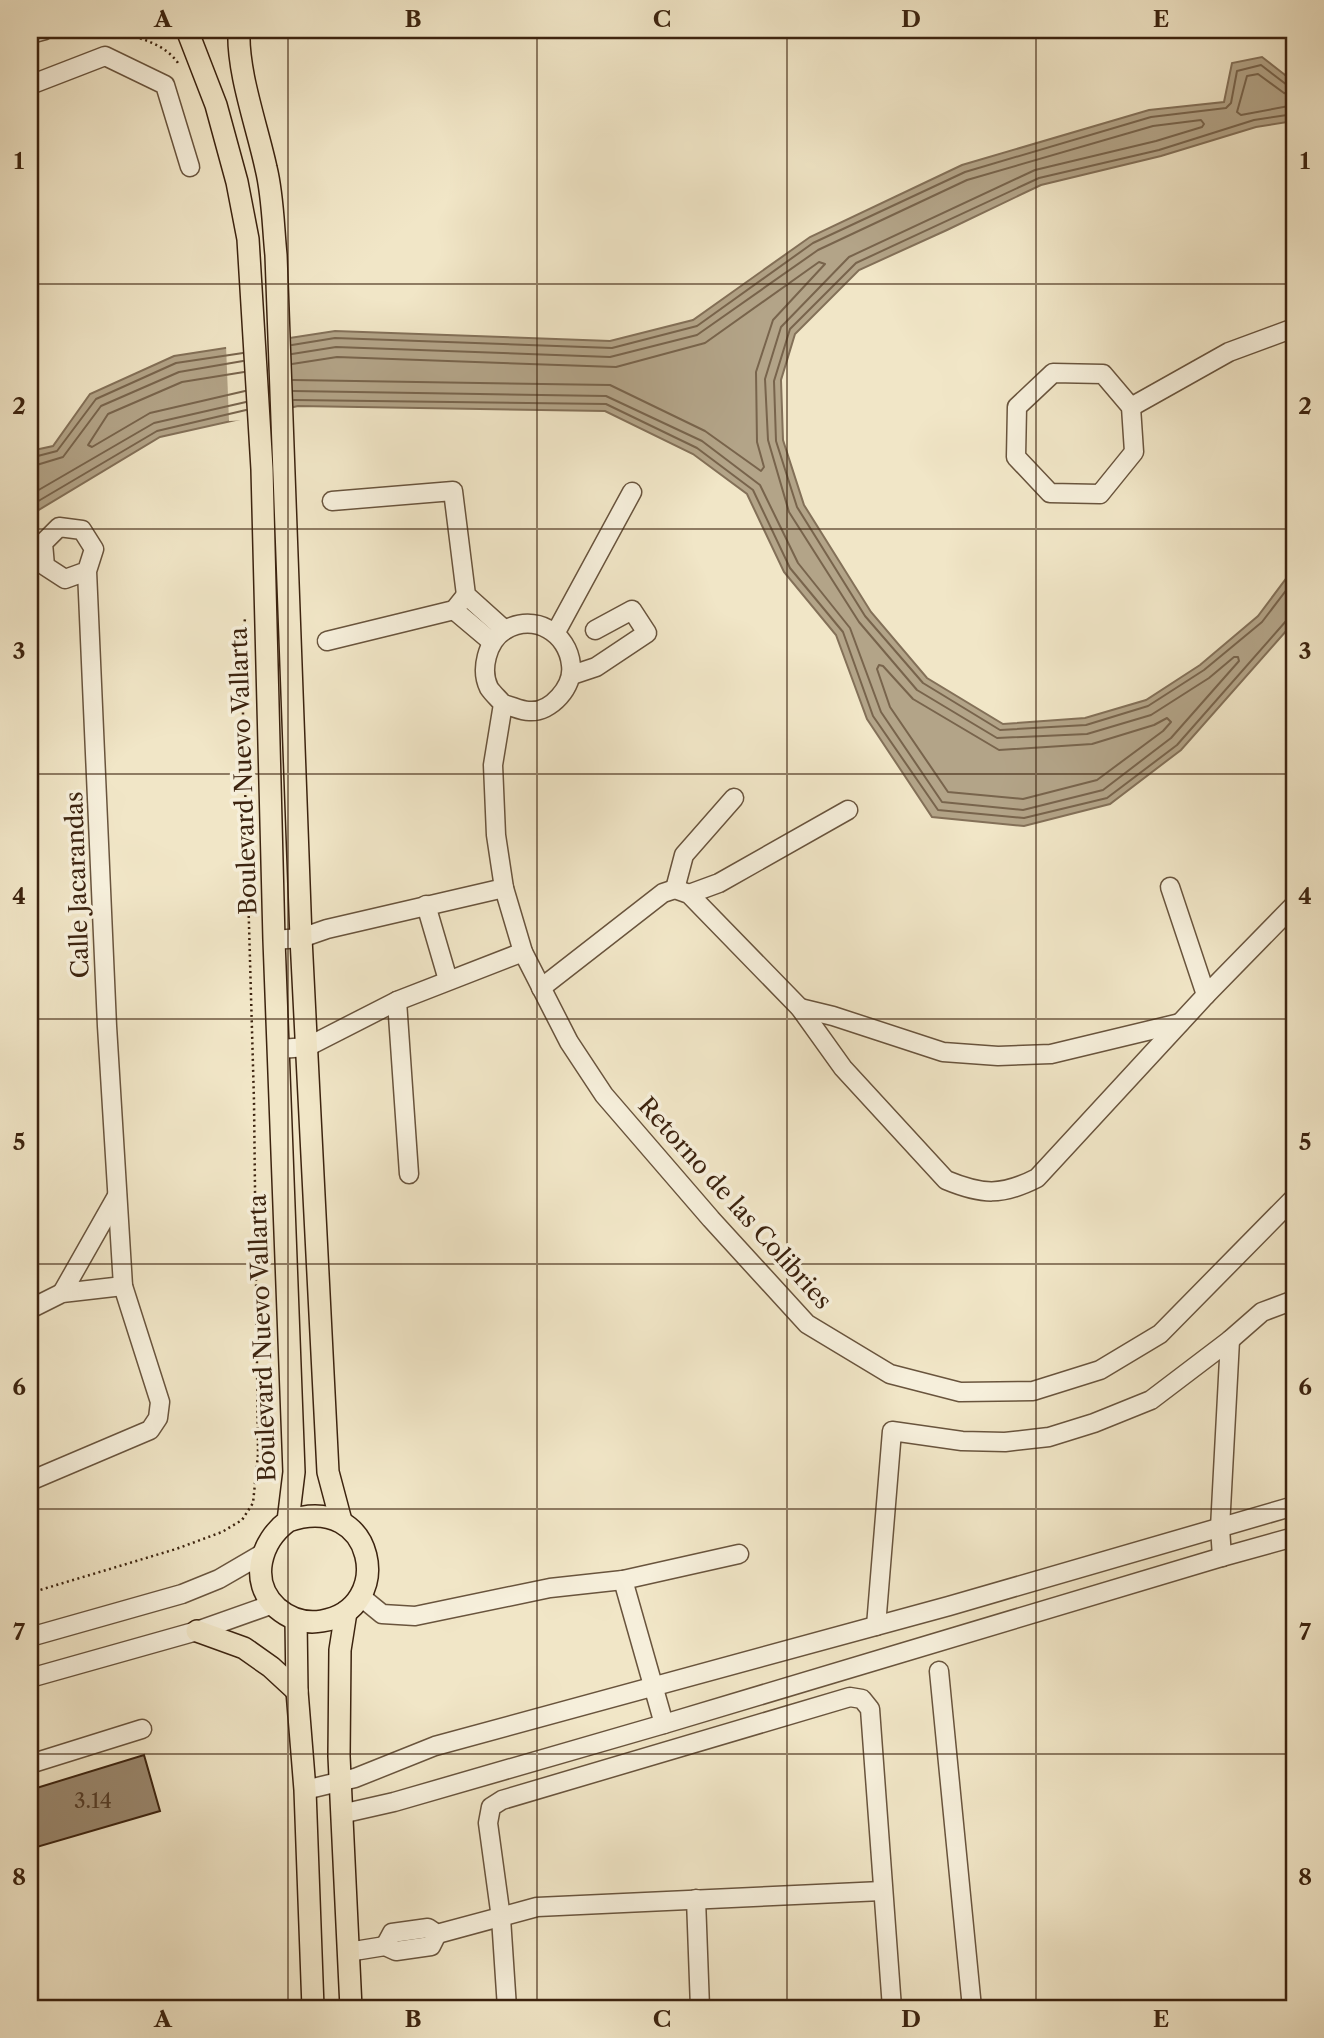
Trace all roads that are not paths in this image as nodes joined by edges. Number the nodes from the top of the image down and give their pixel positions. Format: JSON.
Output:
{"nodes":[{"id":1,"x":45,"y":30,"type":"edge"},
{"id":2,"x":187,"y":30,"type":"edge"},
{"id":3,"x":239,"y":30,"type":"edge"},
{"id":4,"x":30,"y":34,"type":"edge"},
{"id":5,"x":30,"y":85,"type":"edge"},
{"id":6,"x":190,"y":167,"type":"dead end"},
{"id":7,"x":1294,"y":328,"type":"edge"},
{"id":8,"x":1131,"y":407,"type":"junction"},
{"id":9,"x":272,"y":467,"type":"junction"},
{"id":10,"x":632,"y":492,"type":"dead end"},
{"id":11,"x":332,"y":501,"type":"dead end"},
{"id":12,"x":87,"y":571,"type":"dead end"},
{"id":13,"x":466,"y":595,"type":"junction"},
{"id":14,"x":454,"y":610,"type":"junction"},
{"id":15,"x":595,"y":630,"type":"dead end"},
{"id":16,"x":555,"y":632,"type":"junction"},
{"id":17,"x":498,"y":636,"type":"junction"},
{"id":18,"x":327,"y":641,"type":"dead end"},
{"id":19,"x":572,"y":675,"type":"junction"},
{"id":20,"x":503,"y":704,"type":"junction"},
{"id":21,"x":734,"y":798,"type":"dead end"},
{"id":22,"x":848,"y":810,"type":"dead end"},
{"id":23,"x":1170,"y":887,"type":"dead end"},
{"id":24,"x":504,"y":888,"type":"junction"},
{"id":25,"x":682,"y":891,"type":"junction"},
{"id":26,"x":426,"y":905,"type":"junction"},
{"id":27,"x":1294,"y":905,"type":"edge"},
{"id":28,"x":301,"y":938,"type":"junction"},
{"id":29,"x":274,"y":940,"type":"junction"},
{"id":30,"x":523,"y":952,"type":"junction"},
{"id":31,"x":448,"y":980,"type":"junction"},
{"id":32,"x":541,"y":988,"type":"junction"},
{"id":33,"x":1206,"y":995,"type":"junction"},
{"id":34,"x":397,"y":1001,"type":"junction"},
{"id":35,"x":800,"y":1008,"type":"junction"},
{"id":36,"x":1180,"y":1023,"type":"junction"},
{"id":37,"x":307,"y":1047,"type":"junction"},
{"id":38,"x":280,"y":1049,"type":"junction"},
{"id":39,"x":409,"y":1174,"type":"dead end"},
{"id":40,"x":117,"y":1196,"type":"junction"},
{"id":41,"x":1294,"y":1198,"type":"edge"},
{"id":42,"x":123,"y":1286,"type":"junction"},
{"id":43,"x":62,"y":1293,"type":"junction"},
{"id":44,"x":1294,"y":1300,"type":"edge"},
{"id":45,"x":30,"y":1309,"type":"edge"},
{"id":46,"x":1230,"y":1340,"type":"junction"},
{"id":47,"x":30,"y":1481,"type":"edge"},
{"id":48,"x":1294,"y":1506,"type":"edge"},
{"id":49,"x":288,"y":1521,"type":"junction"},
{"id":50,"x":341,"y":1521,"type":"junction"},
{"id":51,"x":1220,"y":1528,"type":"junction"},
{"id":52,"x":1294,"y":1537,"type":"edge"},
{"id":53,"x":262,"y":1554,"type":"junction"},
{"id":54,"x":739,"y":1554,"type":"dead end"},
{"id":55,"x":1222,"y":1557,"type":"junction"},
{"id":56,"x":624,"y":1580,"type":"junction"},
{"id":57,"x":273,"y":1604,"type":"junction"},
{"id":58,"x":353,"y":1604,"type":"junction"},
{"id":59,"x":296,"y":1620,"type":"junction"},
{"id":60,"x":876,"y":1626,"type":"junction"},
{"id":61,"x":197,"y":1630,"type":"junction"},
{"id":62,"x":30,"y":1637,"type":"edge"},
{"id":63,"x":939,"y":1671,"type":"dead end"},
{"id":64,"x":30,"y":1678,"type":"edge"},
{"id":65,"x":654,"y":1687,"type":"junction"},
{"id":66,"x":297,"y":1691,"type":"junction"},
{"id":67,"x":664,"y":1724,"type":"junction"},
{"id":68,"x":142,"y":1729,"type":"dead end"},
{"id":69,"x":30,"y":1764,"type":"edge"},
{"id":70,"x":340,"y":1782,"type":"junction"},
{"id":71,"x":305,"y":1790,"type":"junction"},
{"id":72,"x":341,"y":1814,"type":"junction"},
{"id":73,"x":882,"y":1891,"type":"junction"},
{"id":74,"x":696,"y":1899,"type":"junction"},
{"id":75,"x":501,"y":1919,"type":"junction"},
{"id":76,"x":348,"y":1952,"type":"junction"},
{"id":77,"x":313,"y":2008,"type":"edge"},
{"id":78,"x":351,"y":2008,"type":"edge"},
{"id":79,"x":507,"y":2008,"type":"edge"},
{"id":80,"x":700,"y":2008,"type":"edge"},
{"id":81,"x":892,"y":2008,"type":"edge"},
{"id":82,"x":972,"y":2008,"type":"edge"}],
"edges":[{"from":1,"to":4,"type":"street"},
{"from":2,"to":9,"type":"main road","name":"Boulevard Nuevo Vallarta"},
{"from":3,"to":9,"type":"main road","name":"Boulevard Nuevo Vallarta"},
{"from":5,"to":6,"type":"street"},
{"from":7,"to":8,"type":"street"},
{"from":8,"to":8,"type":"street"},
{"from":9,"to":28,"type":"main road","name":"Boulevard Nuevo Vallarta"},
{"from":9,"to":29,"type":"main road","name":"Boulevard Nuevo Vallarta"},
{"from":10,"to":16,"type":"street"},
{"from":11,"to":13,"type":"street"},
{"from":12,"to":40,"type":"street","name":"Calle Jacarandas"},
{"from":13,"to":14,"type":"street"},
{"from":13,"to":17,"type":"street"},
{"from":14,"to":17,"type":"street"},
{"from":14,"to":18,"type":"street"},
{"from":15,"to":19,"type":"street"},
{"from":16,"to":17,"type":"street"},
{"from":16,"to":19,"type":"street"},
{"from":17,"to":20,"type":"street"},
{"from":19,"to":20,"type":"street"},
{"from":20,"to":24,"type":"street","name":"Retorno de las Colibries"},
{"from":21,"to":25,"type":"street"},
{"from":22,"to":25,"type":"street"},
{"from":23,"to":33,"type":"street"},
{"from":24,"to":26,"type":"street"},
{"from":24,"to":30,"type":"street","name":"Retorno de las Colibries"},
{"from":25,"to":32,"type":"street"},
{"from":25,"to":35,"type":"street"},
{"from":26,"to":28,"type":"street"},
{"from":26,"to":31,"type":"street"},
{"from":27,"to":33,"type":"street"},
{"from":28,"to":29,"type":"street"},
{"from":28,"to":37,"type":"main road","name":"Boulevard Nuevo Vallarta"},
{"from":29,"to":38,"type":"main road","name":"Boulevard Nuevo Vallarta"},
{"from":30,"to":31,"type":"street"},
{"from":30,"to":32,"type":"street","name":"Retorno de las Colibries"},
{"from":31,"to":34,"type":"street"},
{"from":32,"to":41,"type":"street","name":"Retorno de las Colibries"},
{"from":33,"to":36,"type":"street"},
{"from":34,"to":37,"type":"street"},
{"from":34,"to":39,"type":"street"},
{"from":35,"to":36,"type":"street"},
{"from":35,"to":36,"type":"street"},
{"from":37,"to":38,"type":"street"},
{"from":37,"to":50,"type":"main road","name":"Boulevard Nuevo Vallarta"},
{"from":38,"to":49,"type":"main road","name":"Boulevard Nuevo Vallarta"},
{"from":40,"to":42,"type":"street","name":"Calle Jacarandas"},
{"from":40,"to":43,"type":"street"},
{"from":42,"to":43,"type":"street"},
{"from":42,"to":47,"type":"street"},
{"from":43,"to":45,"type":"street"},
{"from":44,"to":46,"type":"street"},
{"from":46,"to":51,"type":"street"},
{"from":46,"to":60,"type":"street"},
{"from":48,"to":51,"type":"street"},
{"from":49,"to":50,"type":"main road"},
{"from":49,"to":53,"type":"main road"},
{"from":50,"to":58,"type":"main road","name":"Boulevard Nuevo Vallarta"},
{"from":51,"to":55,"type":"street"},
{"from":51,"to":60,"type":"street"},
{"from":52,"to":55,"type":"street"},
{"from":53,"to":57,"type":"main road"},
{"from":53,"to":62,"type":"street"},
{"from":54,"to":56,"type":"street"},
{"from":55,"to":67,"type":"street"},
{"from":56,"to":58,"type":"street"},
{"from":56,"to":65,"type":"street"},
{"from":57,"to":59,"type":"main road"},
{"from":57,"to":61,"type":"street"},
{"from":58,"to":59,"type":"main road"},
{"from":58,"to":70,"type":"main road","name":"Boulevard Nuevo Vallarta"},
{"from":59,"to":66,"type":"main road"},
{"from":60,"to":65,"type":"street"},
{"from":61,"to":64,"type":"street"},
{"from":61,"to":66,"type":"main road"},
{"from":63,"to":82,"type":"street"},
{"from":65,"to":67,"type":"street"},
{"from":65,"to":70,"type":"street"},
{"from":66,"to":71,"type":"main road"},
{"from":67,"to":72,"type":"street"},
{"from":68,"to":69,"type":"street"},
{"from":70,"to":71,"type":"street"},
{"from":70,"to":72,"type":"main road","name":"Boulevard Nuevo Vallarta"},
{"from":71,"to":77,"type":"main road"},
{"from":72,"to":76,"type":"main road","name":"Boulevard Nuevo Vallarta"},
{"from":73,"to":74,"type":"street"},
{"from":73,"to":75,"type":"street"},
{"from":73,"to":81,"type":"street"},
{"from":74,"to":75,"type":"street"},
{"from":74,"to":80,"type":"street"},
{"from":75,"to":76,"type":"street"},
{"from":75,"to":79,"type":"street"},
{"from":76,"to":78,"type":"main road","name":"Boulevard Nuevo Vallarta"}]}
